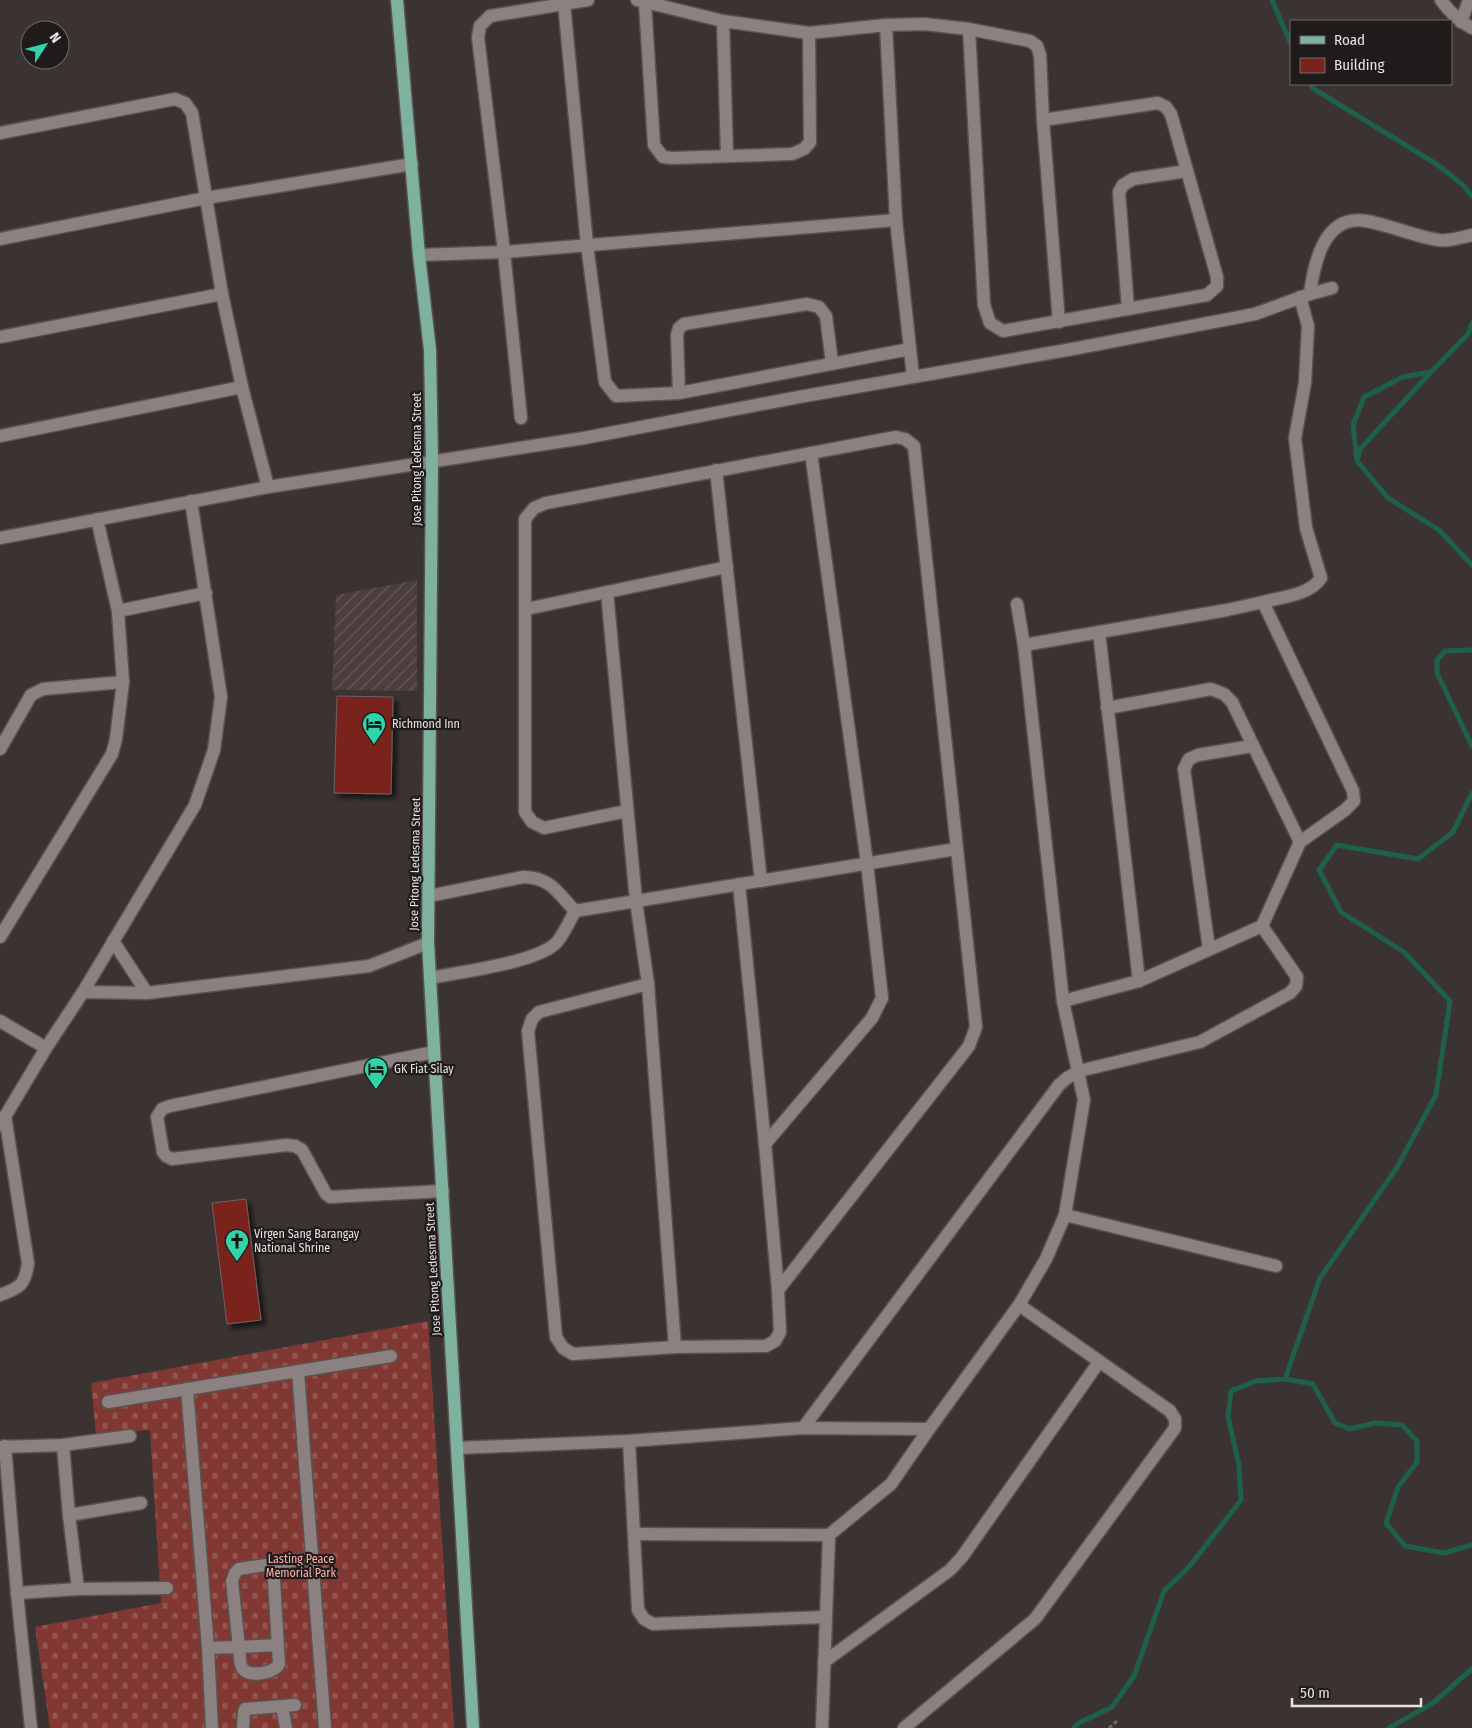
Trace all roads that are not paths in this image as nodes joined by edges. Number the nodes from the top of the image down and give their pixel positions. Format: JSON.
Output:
{"nodes":[{"id":1,"x":397,"y":0,"type":"edge"},
{"id":2,"x":588,"y":0,"type":"edge"},
{"id":3,"x":1441,"y":0,"type":"edge"},
{"id":4,"x":1468,"y":0,"type":"edge"},
{"id":5,"x":641,"y":1,"type":"edge"},
{"id":6,"x":564,"y":3,"type":"junction"},
{"id":7,"x":723,"y":21,"type":"junction"},
{"id":8,"x":886,"y":25,"type":"junction"},
{"id":9,"x":1467,"y":25,"type":"edge"},
{"id":10,"x":969,"y":29,"type":"junction"},
{"id":11,"x":809,"y":33,"type":"junction"},
{"id":12,"x":1043,"y":120,"type":"junction"},
{"id":13,"x":0,"y":133,"type":"edge"},
{"id":14,"x":727,"y":155,"type":"junction"},
{"id":15,"x":412,"y":164,"type":"junction"},
{"id":16,"x":1187,"y":171,"type":"junction"},
{"id":17,"x":206,"y":198,"type":"junction"},
{"id":18,"x":896,"y":220,"type":"junction"},
{"id":19,"x":1472,"y":235,"type":"edge"},
{"id":20,"x":0,"y":239,"type":"edge"},
{"id":21,"x":587,"y":245,"type":"junction"},
{"id":22,"x":504,"y":252,"type":"junction"},
{"id":23,"x":420,"y":255,"type":"junction"},
{"id":24,"x":1332,"y":288,"type":"dead end"},
{"id":25,"x":222,"y":294,"type":"junction"},
{"id":26,"x":1305,"y":296,"type":"junction"},
{"id":27,"x":1128,"y":310,"type":"junction"},
{"id":28,"x":1059,"y":322,"type":"junction"},
{"id":29,"x":0,"y":337,"type":"edge"},
{"id":30,"x":910,"y":349,"type":"junction"},
{"id":31,"x":832,"y":363,"type":"junction"},
{"id":32,"x":913,"y":377,"type":"junction"},
{"id":33,"x":242,"y":387,"type":"junction"},
{"id":34,"x":679,"y":392,"type":"junction"},
{"id":35,"x":521,"y":418,"type":"dead end"},
{"id":36,"x":0,"y":436,"type":"edge"},
{"id":37,"x":811,"y":452,"type":"junction"},
{"id":38,"x":432,"y":460,"type":"junction"},
{"id":39,"x":716,"y":470,"type":"junction"},
{"id":40,"x":268,"y":487,"type":"junction"},
{"id":41,"x":191,"y":501,"type":"junction"},
{"id":42,"x":97,"y":520,"type":"junction"},
{"id":43,"x":0,"y":538,"type":"edge"},
{"id":44,"x":727,"y":567,"type":"junction"},
{"id":45,"x":607,"y":592,"type":"junction"},
{"id":46,"x":206,"y":593,"type":"junction"},
{"id":47,"x":1263,"y":602,"type":"junction"},
{"id":48,"x":1017,"y":604,"type":"dead end"},
{"id":49,"x":526,"y":609,"type":"junction"},
{"id":50,"x":118,"y":611,"type":"junction"},
{"id":51,"x":1099,"y":632,"type":"junction"},
{"id":52,"x":1024,"y":645,"type":"junction"},
{"id":53,"x":123,"y":682,"type":"junction"},
{"id":54,"x":1107,"y":708,"type":"junction"},
{"id":55,"x":1252,"y":746,"type":"junction"},
{"id":56,"x":0,"y":749,"type":"edge"},
{"id":57,"x":627,"y":811,"type":"junction"},
{"id":58,"x":1300,"y":842,"type":"junction"},
{"id":59,"x":956,"y":849,"type":"junction"},
{"id":60,"x":867,"y":863,"type":"junction"},
{"id":61,"x":761,"y":881,"type":"junction"},
{"id":62,"x":739,"y":884,"type":"junction"},
{"id":63,"x":429,"y":896,"type":"junction"},
{"id":64,"x":636,"y":901,"type":"junction"},
{"id":65,"x":575,"y":912,"type":"junction"},
{"id":66,"x":1262,"y":926,"type":"junction"},
{"id":67,"x":0,"y":937,"type":"edge"},
{"id":68,"x":114,"y":942,"type":"junction"},
{"id":69,"x":428,"y":943,"type":"junction"},
{"id":70,"x":1209,"y":949,"type":"junction"},
{"id":71,"x":430,"y":978,"type":"junction"},
{"id":72,"x":1139,"y":981,"type":"junction"},
{"id":73,"x":648,"y":984,"type":"junction"},
{"id":74,"x":83,"y":992,"type":"junction"},
{"id":75,"x":147,"y":993,"type":"junction"},
{"id":76,"x":1063,"y":1001,"type":"junction"},
{"id":77,"x":0,"y":1022,"type":"edge"},
{"id":78,"x":46,"y":1048,"type":"junction"},
{"id":79,"x":434,"y":1052,"type":"junction"},
{"id":80,"x":1079,"y":1071,"type":"junction"},
{"id":81,"x":3,"y":1121,"type":"edge"},
{"id":82,"x":765,"y":1144,"type":"junction"},
{"id":83,"x":443,"y":1191,"type":"junction"},
{"id":84,"x":1065,"y":1215,"type":"junction"},
{"id":85,"x":1276,"y":1266,"type":"dead end"},
{"id":86,"x":778,"y":1290,"type":"junction"},
{"id":87,"x":0,"y":1295,"type":"edge"},
{"id":88,"x":1019,"y":1305,"type":"junction"},
{"id":89,"x":675,"y":1347,"type":"junction"},
{"id":90,"x":391,"y":1356,"type":"dead end"},
{"id":91,"x":1099,"y":1362,"type":"junction"},
{"id":92,"x":298,"y":1371,"type":"junction"},
{"id":93,"x":187,"y":1389,"type":"junction"},
{"id":94,"x":108,"y":1402,"type":"dead end"},
{"id":95,"x":803,"y":1428,"type":"junction"},
{"id":96,"x":929,"y":1429,"type":"junction"},
{"id":97,"x":130,"y":1436,"type":"dead end"},
{"id":98,"x":629,"y":1441,"type":"junction"},
{"id":99,"x":63,"y":1445,"type":"junction"},
{"id":100,"x":2,"y":1446,"type":"edge"},
{"id":101,"x":458,"y":1448,"type":"junction"},
{"id":102,"x":140,"y":1503,"type":"dead end"},
{"id":103,"x":68,"y":1516,"type":"junction"},
{"id":104,"x":634,"y":1534,"type":"junction"},
{"id":105,"x":829,"y":1535,"type":"junction"},
{"id":106,"x":312,"y":1558,"type":"junction"},
{"id":107,"x":273,"y":1564,"type":"junction"},
{"id":108,"x":167,"y":1588,"type":"dead end"},
{"id":109,"x":78,"y":1589,"type":"junction"},
{"id":110,"x":17,"y":1593,"type":"junction"},
{"id":111,"x":826,"y":1617,"type":"junction"},
{"id":112,"x":278,"y":1645,"type":"junction"},
{"id":113,"x":239,"y":1647,"type":"junction"},
{"id":114,"x":208,"y":1648,"type":"junction"},
{"id":115,"x":824,"y":1662,"type":"junction"},
{"id":116,"x":31,"y":1728,"type":"edge"},
{"id":117,"x":212,"y":1728,"type":"edge"},
{"id":118,"x":243,"y":1728,"type":"edge"},
{"id":119,"x":286,"y":1728,"type":"edge"},
{"id":120,"x":325,"y":1728,"type":"edge"},
{"id":121,"x":473,"y":1728,"type":"edge"},
{"id":122,"x":822,"y":1728,"type":"edge"},
{"id":123,"x":904,"y":1728,"type":"edge"}],
"edges":[{"from":1,"to":15,"type":"main road","name":"Jose Pitong Ledesma Street"},
{"from":2,"to":6,"type":"street"},
{"from":3,"to":9,"type":"street"},
{"from":4,"to":9,"type":"street"},
{"from":5,"to":7,"type":"street"},
{"from":5,"to":14,"type":"street"},
{"from":6,"to":21,"type":"street"},
{"from":6,"to":22,"type":"street"},
{"from":7,"to":11,"type":"street"},
{"from":7,"to":14,"type":"street"},
{"from":8,"to":10,"type":"street"},
{"from":8,"to":11,"type":"street"},
{"from":8,"to":18,"type":"street"},
{"from":10,"to":12,"type":"street"},
{"from":10,"to":28,"type":"street"},
{"from":11,"to":14,"type":"street"},
{"from":12,"to":16,"type":"street"},
{"from":12,"to":28,"type":"street"},
{"from":13,"to":17,"type":"street"},
{"from":15,"to":17,"type":"street"},
{"from":15,"to":23,"type":"main road","name":"Jose Pitong Ledesma Street"},
{"from":16,"to":27,"type":"street"},
{"from":16,"to":27,"type":"street"},
{"from":17,"to":20,"type":"street"},
{"from":17,"to":25,"type":"street"},
{"from":18,"to":21,"type":"street"},
{"from":18,"to":30,"type":"street"},
{"from":19,"to":26,"type":"street"},
{"from":21,"to":22,"type":"street"},
{"from":21,"to":34,"type":"street"},
{"from":22,"to":23,"type":"street"},
{"from":22,"to":35,"type":"street"},
{"from":23,"to":38,"type":"main road","name":"Jose Pitong Ledesma Street"},
{"from":24,"to":26,"type":"street"},
{"from":25,"to":29,"type":"street"},
{"from":25,"to":33,"type":"street"},
{"from":26,"to":32,"type":"street"},
{"from":26,"to":47,"type":"street"},
{"from":27,"to":28,"type":"street"},
{"from":30,"to":31,"type":"street"},
{"from":30,"to":32,"type":"street"},
{"from":31,"to":34,"type":"street"},
{"from":31,"to":34,"type":"street"},
{"from":32,"to":38,"type":"street"},
{"from":33,"to":36,"type":"street"},
{"from":33,"to":40,"type":"street"},
{"from":37,"to":39,"type":"street"},
{"from":37,"to":59,"type":"street"},
{"from":37,"to":60,"type":"street"},
{"from":38,"to":40,"type":"street"},
{"from":38,"to":63,"type":"main road","name":"Jose Pitong Ledesma Street"},
{"from":39,"to":44,"type":"street"},
{"from":39,"to":49,"type":"street"},
{"from":40,"to":41,"type":"street"},
{"from":41,"to":42,"type":"street"},
{"from":41,"to":46,"type":"street"},
{"from":42,"to":43,"type":"street"},
{"from":42,"to":50,"type":"street"},
{"from":44,"to":45,"type":"street"},
{"from":44,"to":61,"type":"street"},
{"from":45,"to":49,"type":"street"},
{"from":45,"to":57,"type":"street"},
{"from":46,"to":50,"type":"street"},
{"from":46,"to":68,"type":"street"},
{"from":47,"to":51,"type":"street"},
{"from":47,"to":58,"type":"street"},
{"from":48,"to":52,"type":"street"},
{"from":49,"to":57,"type":"street"},
{"from":50,"to":53,"type":"street"},
{"from":51,"to":52,"type":"street"},
{"from":51,"to":54,"type":"street"},
{"from":52,"to":76,"type":"street"},
{"from":53,"to":56,"type":"street"},
{"from":53,"to":67,"type":"street"},
{"from":54,"to":55,"type":"street"},
{"from":54,"to":72,"type":"street"},
{"from":55,"to":58,"type":"street"},
{"from":55,"to":70,"type":"street"},
{"from":57,"to":64,"type":"street"},
{"from":58,"to":66,"type":"street"},
{"from":59,"to":60,"type":"street"},
{"from":59,"to":86,"type":"street"},
{"from":60,"to":61,"type":"street"},
{"from":60,"to":82,"type":"street"},
{"from":61,"to":62,"type":"street"},
{"from":62,"to":64,"type":"street"},
{"from":62,"to":82,"type":"street"},
{"from":63,"to":65,"type":"street"},
{"from":63,"to":69,"type":"main road","name":"Jose Pitong Ledesma Street"},
{"from":64,"to":65,"type":"street"},
{"from":64,"to":73,"type":"street"},
{"from":65,"to":71,"type":"street"},
{"from":66,"to":70,"type":"street"},
{"from":66,"to":80,"type":"street"},
{"from":68,"to":74,"type":"street"},
{"from":68,"to":75,"type":"street"},
{"from":69,"to":71,"type":"main road","name":"Jose Pitong Ledesma Street"},
{"from":69,"to":75,"type":"street"},
{"from":70,"to":72,"type":"street"},
{"from":71,"to":79,"type":"main road","name":"Jose Pitong Ledesma Street"},
{"from":72,"to":76,"type":"street"},
{"from":73,"to":89,"type":"street"},
{"from":73,"to":89,"type":"street"},
{"from":74,"to":75,"type":"street"},
{"from":74,"to":78,"type":"street"},
{"from":76,"to":80,"type":"street"},
{"from":77,"to":78,"type":"street"},
{"from":78,"to":81,"type":"street"},
{"from":79,"to":83,"type":"main road","name":"Jose Pitong Ledesma Street"},
{"from":79,"to":83,"type":"street"},
{"from":80,"to":84,"type":"street"},
{"from":80,"to":95,"type":"street"},
{"from":81,"to":87,"type":"street"},
{"from":82,"to":86,"type":"street"},
{"from":83,"to":101,"type":"main road","name":"Jose Pitong Ledesma Street"},
{"from":84,"to":85,"type":"street"},
{"from":84,"to":88,"type":"street"},
{"from":86,"to":89,"type":"street"},
{"from":88,"to":91,"type":"street"},
{"from":88,"to":96,"type":"street"},
{"from":90,"to":92,"type":"street"},
{"from":91,"to":115,"type":"street"},
{"from":91,"to":123,"type":"street"},
{"from":92,"to":93,"type":"street"},
{"from":92,"to":106,"type":"street"},
{"from":93,"to":94,"type":"street"},
{"from":93,"to":114,"type":"street"},
{"from":95,"to":96,"type":"street"},
{"from":95,"to":98,"type":"street"},
{"from":96,"to":105,"type":"street"},
{"from":97,"to":99,"type":"street"},
{"from":98,"to":101,"type":"street"},
{"from":98,"to":104,"type":"street"},
{"from":99,"to":100,"type":"street"},
{"from":99,"to":103,"type":"street"},
{"from":100,"to":110,"type":"street"},
{"from":101,"to":121,"type":"main road","name":"Jose Pitong Ledesma Street"},
{"from":102,"to":103,"type":"street"},
{"from":103,"to":109,"type":"street"},
{"from":104,"to":105,"type":"street"},
{"from":104,"to":111,"type":"street"},
{"from":105,"to":111,"type":"street"},
{"from":106,"to":107,"type":"street"},
{"from":106,"to":120,"type":"street"},
{"from":107,"to":112,"type":"street"},
{"from":107,"to":113,"type":"street"},
{"from":108,"to":109,"type":"street"},
{"from":109,"to":110,"type":"street"},
{"from":110,"to":116,"type":"street"},
{"from":111,"to":115,"type":"street"},
{"from":112,"to":113,"type":"street"},
{"from":112,"to":113,"type":"street"},
{"from":113,"to":114,"type":"street"},
{"from":114,"to":117,"type":"street"},
{"from":115,"to":122,"type":"street"},
{"from":118,"to":119,"type":"street"}]}
